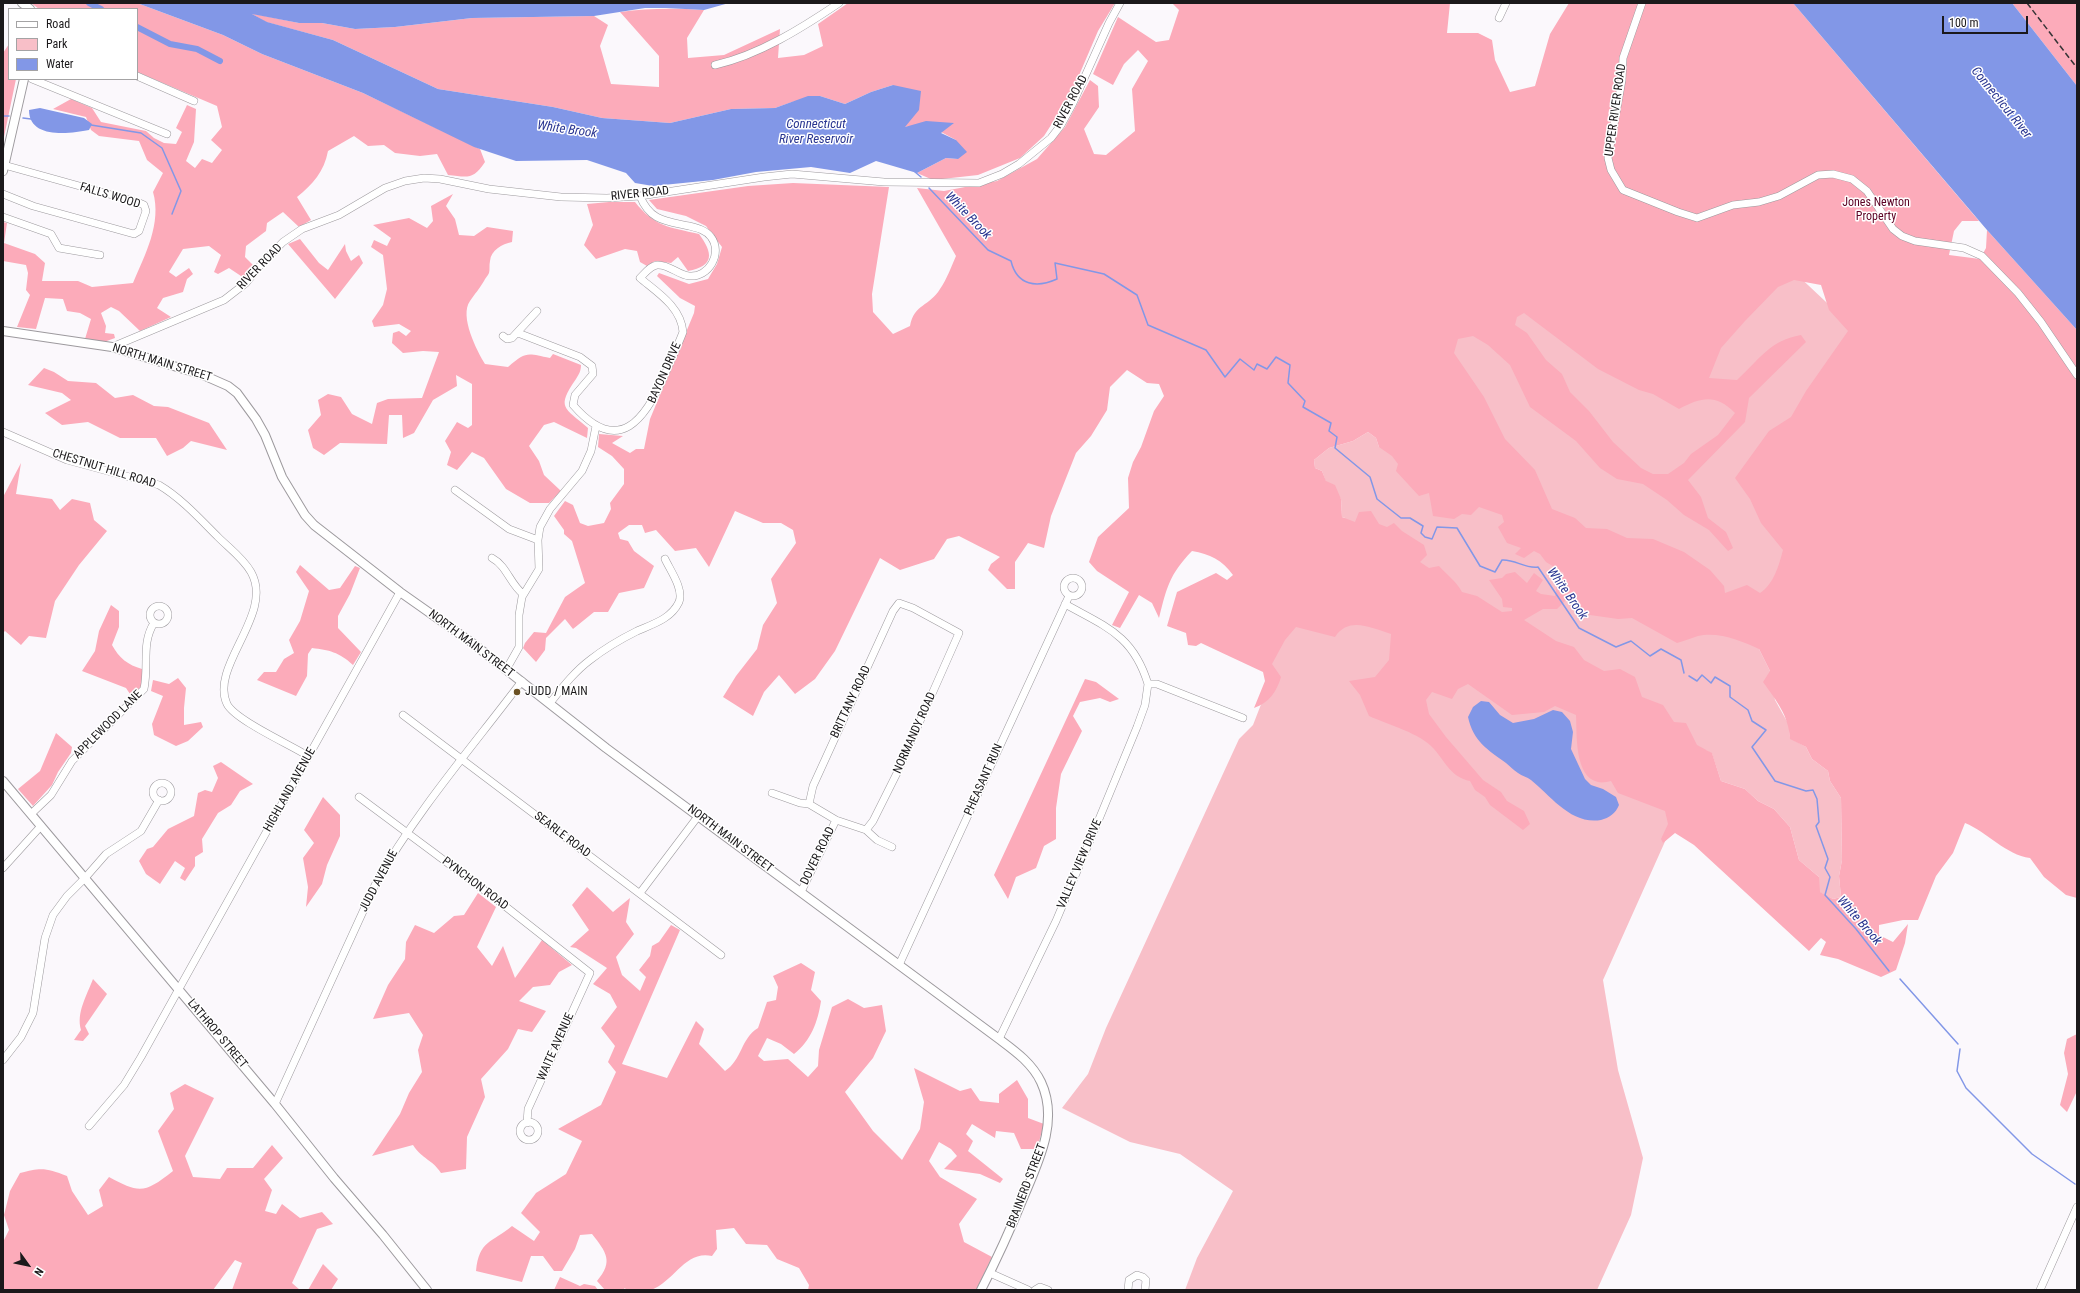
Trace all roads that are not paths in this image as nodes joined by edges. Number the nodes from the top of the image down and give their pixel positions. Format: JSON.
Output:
{"nodes":[{"id":1,"x":839,"y":3,"type":"edge"},
{"id":2,"x":1120,"y":3,"type":"edge"},
{"id":3,"x":1506,"y":3,"type":"edge"},
{"id":4,"x":1642,"y":3,"type":"edge"},
{"id":5,"x":1499,"y":18,"type":"dead end"},
{"id":6,"x":715,"y":65,"type":"dead end"},
{"id":7,"x":138,"y":76,"type":"edge"},
{"id":8,"x":24,"y":80,"type":"edge"},
{"id":9,"x":34,"y":80,"type":"edge"},
{"id":10,"x":194,"y":101,"type":"dead end"},
{"id":11,"x":167,"y":134,"type":"dead end"},
{"id":12,"x":4,"y":168,"type":"edge"},
{"id":13,"x":3,"y":194,"type":"edge"},
{"id":14,"x":640,"y":196,"type":"junction"},
{"id":15,"x":3,"y":217,"type":"edge"},
{"id":16,"x":100,"y":256,"type":"dead end"},
{"id":17,"x":537,"y":311,"type":"dead end"},
{"id":18,"x":3,"y":331,"type":"edge"},
{"id":19,"x":518,"y":333,"type":"junction"},
{"id":20,"x":503,"y":336,"type":"dead end"},
{"id":21,"x":112,"y":347,"type":"junction"},
{"id":22,"x":2077,"y":376,"type":"edge"},
{"id":23,"x":596,"y":426,"type":"junction"},
{"id":24,"x":3,"y":432,"type":"edge"},
{"id":25,"x":455,"y":490,"type":"dead end"},
{"id":26,"x":538,"y":540,"type":"junction"},
{"id":27,"x":492,"y":558,"type":"dead end"},
{"id":28,"x":665,"y":559,"type":"dead end"},
{"id":29,"x":400,"y":592,"type":"junction"},
{"id":30,"x":524,"y":594,"type":"junction"},
{"id":31,"x":1069,"y":596,"type":"dead end"},
{"id":32,"x":1065,"y":604,"type":"junction"},
{"id":33,"x":154,"y":622,"type":"dead end"},
{"id":34,"x":958,"y":633,"type":"joint"},
{"id":35,"x":506,"y":670,"type":"junction"},
{"id":36,"x":522,"y":681,"type":"junction"},
{"id":37,"x":1148,"y":684,"type":"junction"},
{"id":38,"x":550,"y":703,"type":"junction"},
{"id":39,"x":404,"y":714,"type":"dead end"},
{"id":40,"x":1243,"y":718,"type":"dead end"},
{"id":41,"x":308,"y":756,"type":"junction"},
{"id":42,"x":462,"y":760,"type":"junction"},
{"id":43,"x":3,"y":781,"type":"edge"},
{"id":44,"x":772,"y":793,"type":"dead end"},
{"id":45,"x":359,"y":797,"type":"dead end"},
{"id":46,"x":159,"y":800,"type":"dead end"},
{"id":47,"x":809,"y":804,"type":"junction"},
{"id":48,"x":31,"y":814,"type":"junction"},
{"id":49,"x":699,"y":815,"type":"junction"},
{"id":50,"x":836,"y":820,"type":"junction"},
{"id":51,"x":41,"y":826,"type":"junction"},
{"id":52,"x":866,"y":830,"type":"junction"},
{"id":53,"x":407,"y":833,"type":"junction"},
{"id":54,"x":892,"y":847,"type":"dead end"},
{"id":55,"x":3,"y":868,"type":"edge"},
{"id":56,"x":85,"y":878,"type":"junction"},
{"id":57,"x":801,"y":892,"type":"junction"},
{"id":58,"x":640,"y":893,"type":"junction"},
{"id":59,"x":721,"y":955,"type":"dead end"},
{"id":60,"x":899,"y":965,"type":"junction"},
{"id":61,"x":590,"y":972,"type":"joint"},
{"id":62,"x":179,"y":989,"type":"junction"},
{"id":63,"x":999,"y":1039,"type":"junction"},
{"id":64,"x":3,"y":1060,"type":"edge"},
{"id":65,"x":1039,"y":1078,"type":"joint"},
{"id":66,"x":275,"y":1104,"type":"junction"},
{"id":67,"x":527,"y":1123,"type":"dead end"},
{"id":68,"x":89,"y":1126,"type":"dead end"},
{"id":69,"x":2077,"y":1207,"type":"edge"},
{"id":70,"x":990,"y":1272,"type":"junction"},
{"id":71,"x":427,"y":1290,"type":"edge"},
{"id":72,"x":981,"y":1290,"type":"edge"},
{"id":73,"x":1028,"y":1290,"type":"edge"},
{"id":74,"x":1035,"y":1290,"type":"edge"},
{"id":75,"x":1048,"y":1290,"type":"edge"},
{"id":76,"x":1128,"y":1290,"type":"edge"},
{"id":77,"x":1145,"y":1290,"type":"edge"},
{"id":78,"x":2040,"y":1290,"type":"edge"}],
"edges":[{"from":1,"to":6,"type":"street"},
{"from":2,"to":14,"type":"street","name":"RIVER ROAD"},
{"from":3,"to":5,"type":"street"},
{"from":4,"to":22,"type":"street","name":"UPPER RIVER ROAD"},
{"from":7,"to":10,"type":"street"},
{"from":8,"to":12,"type":"street"},
{"from":9,"to":11,"type":"street"},
{"from":12,"to":13,"type":"street","name":"FALLS WOOD"},
{"from":14,"to":21,"type":"street","name":"RIVER ROAD"},
{"from":14,"to":23,"type":"street","name":"BAYON DRIVE"},
{"from":15,"to":16,"type":"street"},
{"from":17,"to":19,"type":"street"},
{"from":18,"to":21,"type":"street","name":"NORTH MAIN STREET"},
{"from":19,"to":20,"type":"street"},
{"from":19,"to":23,"type":"street","name":"BAYON DRIVE"},
{"from":21,"to":29,"type":"street","name":"NORTH MAIN STREET"},
{"from":23,"to":26,"type":"street"},
{"from":24,"to":41,"type":"street","name":"CHESTNUT HILL ROAD"},
{"from":25,"to":26,"type":"street"},
{"from":26,"to":30,"type":"street"},
{"from":27,"to":30,"type":"street"},
{"from":28,"to":38,"type":"street"},
{"from":29,"to":35,"type":"street","name":"NORTH MAIN STREET"},
{"from":29,"to":41,"type":"street","name":"HIGHLAND AVENUE"},
{"from":30,"to":35,"type":"street"},
{"from":31,"to":32,"type":"street","name":"PHEASANT RUN"},
{"from":32,"to":37,"type":"street"},
{"from":32,"to":60,"type":"street","name":"PHEASANT RUN"},
{"from":33,"to":48,"type":"street","name":"APPLEWOOD LANE"},
{"from":34,"to":47,"type":"street","name":"BRITTANY ROAD"},
{"from":34,"to":52,"type":"street","name":"NORMANDY ROAD"},
{"from":35,"to":36,"type":"street","name":"NORTH MAIN STREET"},
{"from":36,"to":38,"type":"street","name":"NORTH MAIN STREET"},
{"from":36,"to":42,"type":"street","name":"JUDD AVENUE"},
{"from":37,"to":40,"type":"street"},
{"from":37,"to":63,"type":"street","name":"VALLEY VIEW DRIVE"},
{"from":38,"to":49,"type":"street","name":"NORTH MAIN STREET"},
{"from":39,"to":42,"type":"street","name":"SEARLE ROAD"},
{"from":41,"to":62,"type":"street","name":"HIGHLAND AVENUE"},
{"from":42,"to":53,"type":"street","name":"JUDD AVENUE"},
{"from":42,"to":58,"type":"street","name":"SEARLE ROAD"},
{"from":43,"to":48,"type":"street","name":"LATHROP STREET"},
{"from":44,"to":47,"type":"street"},
{"from":45,"to":53,"type":"street","name":"PYNCHON ROAD"},
{"from":46,"to":56,"type":"street"},
{"from":47,"to":50,"type":"street"},
{"from":48,"to":51,"type":"street","name":"LATHROP STREET"},
{"from":49,"to":57,"type":"street","name":"NORTH MAIN STREET"},
{"from":49,"to":58,"type":"street"},
{"from":50,"to":52,"type":"street"},
{"from":50,"to":57,"type":"street","name":"DOVER ROAD"},
{"from":51,"to":55,"type":"street"},
{"from":51,"to":56,"type":"street","name":"LATHROP STREET"},
{"from":52,"to":54,"type":"street"},
{"from":53,"to":61,"type":"street","name":"PYNCHON ROAD"},
{"from":53,"to":66,"type":"street","name":"JUDD AVENUE"},
{"from":56,"to":62,"type":"street","name":"LATHROP STREET"},
{"from":56,"to":64,"type":"street"},
{"from":57,"to":60,"type":"street","name":"NORTH MAIN STREET"},
{"from":58,"to":59,"type":"street","name":"SEARLE ROAD"},
{"from":60,"to":63,"type":"street","name":"NORTH MAIN STREET"},
{"from":61,"to":67,"type":"street","name":"WAITE AVENUE"},
{"from":62,"to":66,"type":"street","name":"LATHROP STREET"},
{"from":62,"to":68,"type":"street","name":"HIGHLAND AVENUE"},
{"from":63,"to":65,"type":"street","name":"NORTH MAIN STREET"},
{"from":65,"to":70,"type":"street","name":"BRAINERD STREET"},
{"from":66,"to":71,"type":"street","name":"LATHROP STREET"},
{"from":69,"to":78,"type":"street"},
{"from":70,"to":72,"type":"street","name":"BRAINERD STREET"},
{"from":70,"to":73,"type":"street"},
{"from":74,"to":75,"type":"street"},
{"from":76,"to":77,"type":"street"}]}
